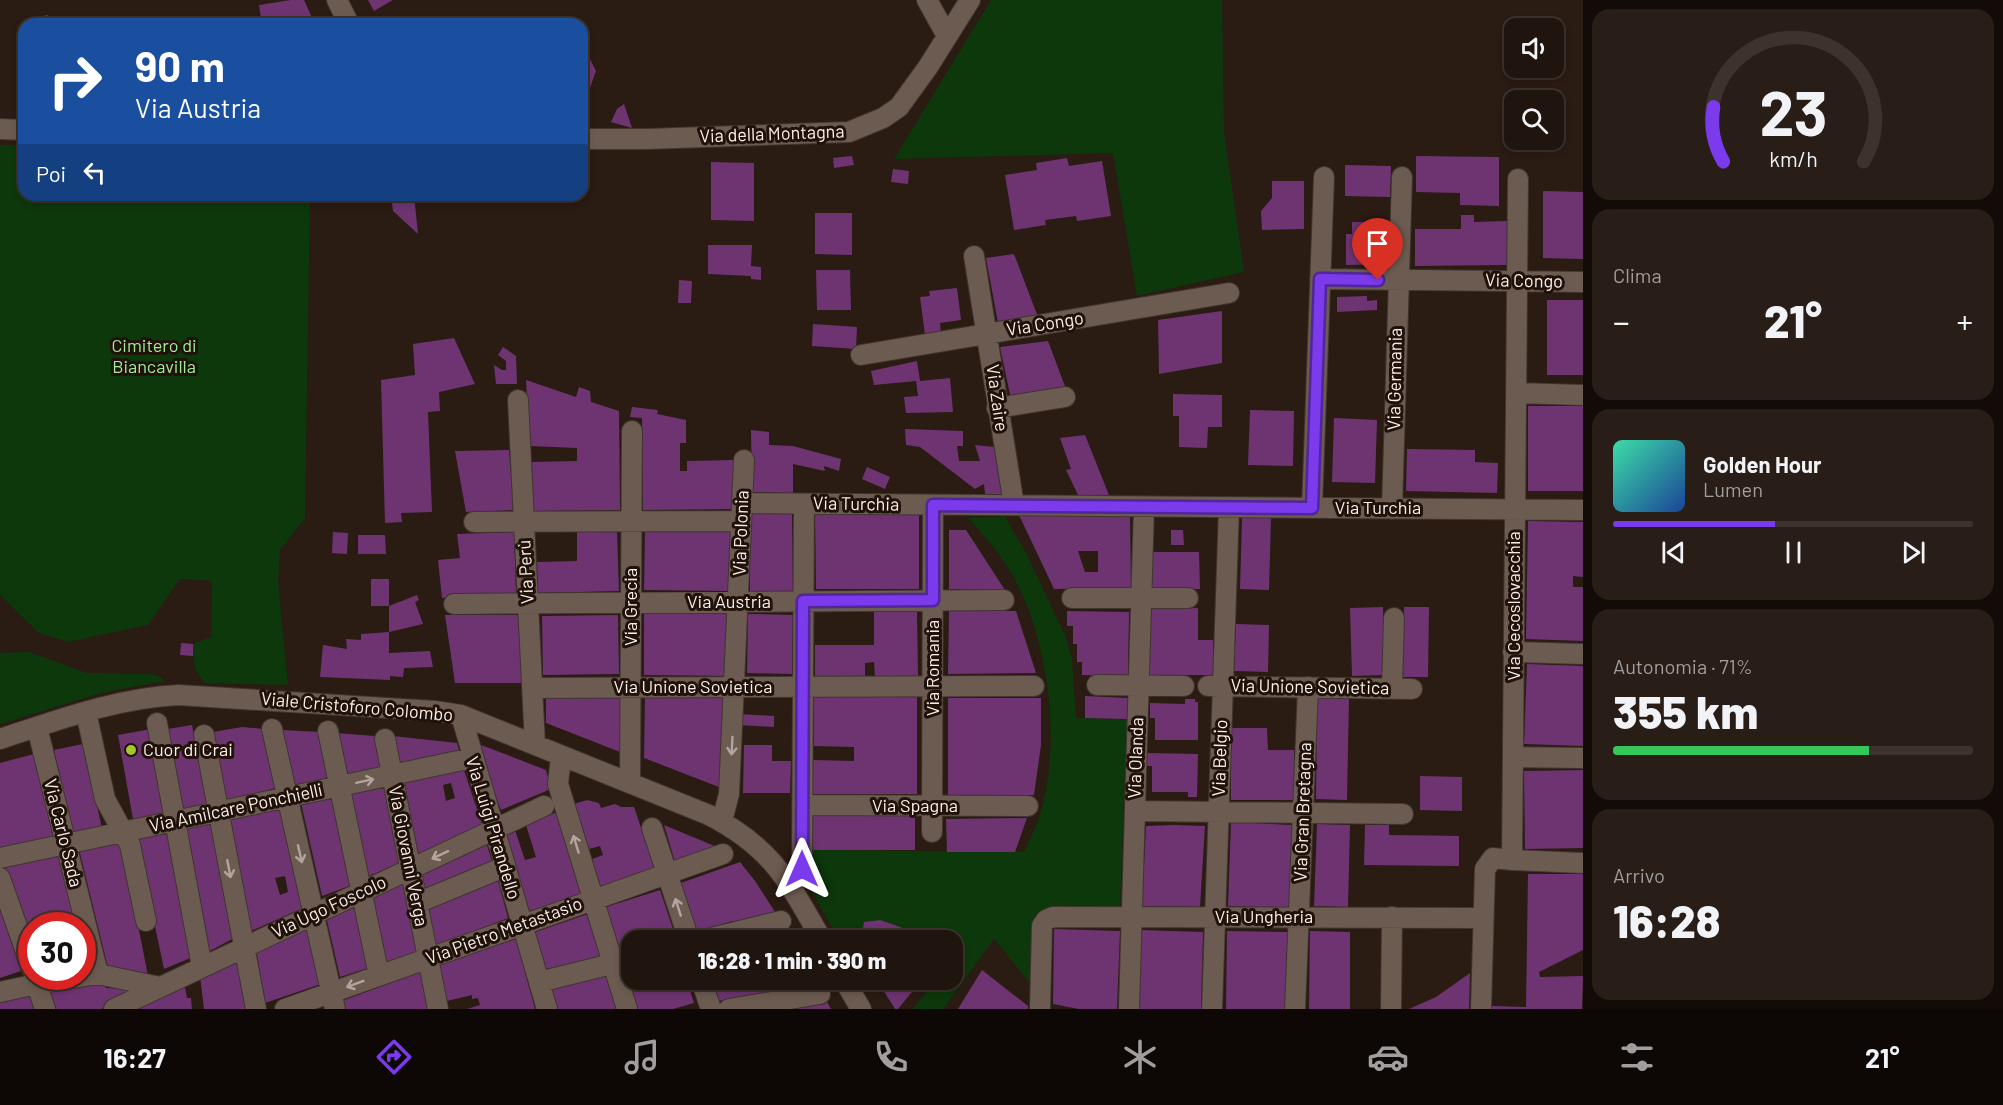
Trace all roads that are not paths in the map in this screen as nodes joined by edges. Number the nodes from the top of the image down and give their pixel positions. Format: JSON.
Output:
{"nodes":[{"id":1,"x":338,"y":0,"type":"edge"},
{"id":2,"x":927,"y":0,"type":"edge"},
{"id":3,"x":970,"y":0,"type":"edge"},
{"id":4,"x":346,"y":18,"type":"edge"},
{"id":5,"x":947,"y":36,"type":"junction"},
{"id":6,"x":0,"y":129,"type":"edge"},
{"id":7,"x":18,"y":130,"type":"edge"},
{"id":8,"x":588,"y":139,"type":"edge"},
{"id":9,"x":1324,"y":177,"type":"dead end"},
{"id":10,"x":1402,"y":177,"type":"dead end"},
{"id":11,"x":1518,"y":179,"type":"dead end"},
{"id":12,"x":974,"y":256,"type":"dead end"},
{"id":13,"x":1320,"y":279,"type":"junction"},
{"id":14,"x":1398,"y":280,"type":"junction"},
{"id":15,"x":1517,"y":281,"type":"junction"},
{"id":16,"x":1583,"y":282,"type":"edge"},
{"id":17,"x":1229,"y":293,"type":"dead end"},
{"id":18,"x":988,"y":334,"type":"junction"},
{"id":19,"x":861,"y":355,"type":"dead end"},
{"id":20,"x":1516,"y":393,"type":"junction"},
{"id":21,"x":1583,"y":395,"type":"edge"},
{"id":22,"x":1065,"y":397,"type":"dead end"},
{"id":23,"x":518,"y":400,"type":"dead end"},
{"id":24,"x":998,"y":408,"type":"junction"},
{"id":25,"x":632,"y":431,"type":"dead end"},
{"id":26,"x":744,"y":460,"type":"dead end"},
{"id":27,"x":804,"y":504,"type":"junction"},
{"id":28,"x":933,"y":505,"type":"junction"},
{"id":29,"x":1014,"y":505,"type":"junction"},
{"id":30,"x":1144,"y":507,"type":"junction"},
{"id":31,"x":1229,"y":507,"type":"junction"},
{"id":32,"x":1312,"y":508,"type":"junction"},
{"id":33,"x":1392,"y":508,"type":"junction"},
{"id":34,"x":1515,"y":509,"type":"junction"},
{"id":35,"x":1583,"y":510,"type":"edge"},
{"id":36,"x":742,"y":512,"type":"junction"},
{"id":37,"x":631,"y":521,"type":"junction"},
{"id":38,"x":474,"y":522,"type":"dead end"},
{"id":39,"x":524,"y":522,"type":"junction"},
{"id":40,"x":1072,"y":598,"type":"dead end"},
{"id":41,"x":1142,"y":598,"type":"junction"},
{"id":42,"x":1188,"y":598,"type":"dead end"},
{"id":43,"x":933,"y":600,"type":"junction"},
{"id":44,"x":1004,"y":600,"type":"dead end"},
{"id":45,"x":803,"y":601,"type":"junction"},
{"id":46,"x":738,"y":602,"type":"junction"},
{"id":47,"x":631,"y":603,"type":"junction"},
{"id":48,"x":454,"y":604,"type":"dead end"},
{"id":49,"x":528,"y":604,"type":"junction"},
{"id":50,"x":1394,"y":618,"type":"dead end"},
{"id":51,"x":1514,"y":652,"type":"junction"},
{"id":52,"x":1583,"y":654,"type":"edge"},
{"id":53,"x":1097,"y":685,"type":"dead end"},
{"id":54,"x":933,"y":686,"type":"junction"},
{"id":55,"x":1034,"y":686,"type":"dead end"},
{"id":56,"x":1139,"y":686,"type":"junction"},
{"id":57,"x":1184,"y":686,"type":"dead end"},
{"id":58,"x":1216,"y":686,"type":"junction"},
{"id":59,"x":631,"y":687,"type":"junction"},
{"id":60,"x":735,"y":687,"type":"junction"},
{"id":61,"x":803,"y":687,"type":"junction"},
{"id":62,"x":1308,"y":687,"type":"junction"},
{"id":63,"x":532,"y":688,"type":"junction"},
{"id":64,"x":86,"y":712,"type":"junction"},
{"id":65,"x":461,"y":715,"type":"junction"},
{"id":66,"x":157,"y":723,"type":"dead end"},
{"id":67,"x":38,"y":727,"type":"junction"},
{"id":68,"x":272,"y":729,"type":"dead end"},
{"id":69,"x":328,"y":731,"type":"dead end"},
{"id":70,"x":204,"y":735,"type":"dead end"},
{"id":71,"x":0,"y":739,"type":"edge"},
{"id":72,"x":385,"y":739,"type":"dead end"},
{"id":73,"x":535,"y":745,"type":"junction"},
{"id":74,"x":561,"y":756,"type":"junction"},
{"id":75,"x":1512,"y":757,"type":"junction"},
{"id":76,"x":1583,"y":758,"type":"edge"},
{"id":77,"x":472,"y":759,"type":"junction"},
{"id":78,"x":392,"y":775,"type":"junction"},
{"id":79,"x":630,"y":783,"type":"junction"},
{"id":80,"x":340,"y":786,"type":"junction"},
{"id":81,"x":287,"y":797,"type":"junction"},
{"id":82,"x":802,"y":805,"type":"junction"},
{"id":83,"x":544,"y":806,"type":"dead end"},
{"id":84,"x":932,"y":806,"type":"junction"},
{"id":85,"x":1028,"y":806,"type":"dead end"},
{"id":86,"x":1135,"y":811,"type":"junction"},
{"id":87,"x":1218,"y":811,"type":"junction"},
{"id":88,"x":1303,"y":811,"type":"junction"},
{"id":89,"x":218,"y":812,"type":"junction"},
{"id":90,"x":1403,"y":814,"type":"dead end"},
{"id":91,"x":175,"y":821,"type":"junction"},
{"id":92,"x":722,"y":821,"type":"junction"},
{"id":93,"x":652,"y":828,"type":"dead end"},
{"id":94,"x":493,"y":830,"type":"junction"},
{"id":95,"x":122,"y":832,"type":"junction"},
{"id":96,"x":932,"y":832,"type":"dead end"},
{"id":97,"x":66,"y":844,"type":"junction"},
{"id":98,"x":723,"y":854,"type":"dead end"},
{"id":99,"x":0,"y":858,"type":"edge"},
{"id":100,"x":1512,"y":860,"type":"junction"},
{"id":101,"x":1583,"y":862,"type":"edge"},
{"id":102,"x":504,"y":867,"type":"junction"},
{"id":103,"x":411,"y":868,"type":"junction"},
{"id":104,"x":668,"y":874,"type":"junction"},
{"id":105,"x":0,"y":878,"type":"edge"},
{"id":106,"x":791,"y":888,"type":"junction"},
{"id":107,"x":362,"y":892,"type":"junction"},
{"id":108,"x":593,"y":900,"type":"junction"},
{"id":109,"x":417,"y":903,"type":"junction"},
{"id":110,"x":314,"y":914,"type":"junction"},
{"id":111,"x":1215,"y":917,"type":"junction"},
{"id":112,"x":1299,"y":917,"type":"junction"},
{"id":113,"x":1392,"y":917,"type":"junction"},
{"id":114,"x":1131,"y":918,"type":"junction"},
{"id":115,"x":1483,"y":918,"type":"junction"},
{"id":116,"x":146,"y":921,"type":"dead end"},
{"id":117,"x":781,"y":921,"type":"dead end"},
{"id":118,"x":522,"y":925,"type":"junction"},
{"id":119,"x":18,"y":930,"type":"edge"},
{"id":120,"x":686,"y":930,"type":"edge"},
{"id":121,"x":745,"y":930,"type":"edge"},
{"id":122,"x":816,"y":930,"type":"edge"},
{"id":123,"x":244,"y":947,"type":"junction"},
{"id":124,"x":428,"y":958,"type":"junction"},
{"id":125,"x":621,"y":959,"type":"edge"},
{"id":126,"x":621,"y":961,"type":"edge"},
{"id":127,"x":202,"y":967,"type":"junction"},
{"id":128,"x":98,"y":974,"type":"joint"},
{"id":129,"x":379,"y":976,"type":"junction"},
{"id":130,"x":539,"y":982,"type":"junction"},
{"id":131,"x":18,"y":984,"type":"edge"},
{"id":132,"x":160,"y":987,"type":"junction"},
{"id":133,"x":39,"y":990,"type":"edge"},
{"id":134,"x":625,"y":990,"type":"edge"},
{"id":135,"x":704,"y":990,"type":"edge"},
{"id":136,"x":850,"y":990,"type":"edge"},
{"id":137,"x":0,"y":992,"type":"edge"},
{"id":138,"x":820,"y":994,"type":"dead end"},
{"id":139,"x":334,"y":1001,"type":"edge"},
{"id":140,"x":293,"y":1008,"type":"edge"},
{"id":141,"x":45,"y":1009,"type":"edge"},
{"id":142,"x":114,"y":1009,"type":"edge"},
{"id":143,"x":256,"y":1009,"type":"edge"},
{"id":144,"x":438,"y":1009,"type":"edge"},
{"id":145,"x":547,"y":1009,"type":"edge"},
{"id":146,"x":627,"y":1009,"type":"edge"},
{"id":147,"x":711,"y":1009,"type":"edge"},
{"id":148,"x":729,"y":1009,"type":"edge"},
{"id":149,"x":861,"y":1009,"type":"edge"},
{"id":150,"x":1040,"y":1009,"type":"edge"},
{"id":151,"x":1129,"y":1009,"type":"edge"},
{"id":152,"x":1212,"y":1009,"type":"edge"},
{"id":153,"x":1295,"y":1009,"type":"edge"},
{"id":154,"x":1391,"y":1009,"type":"edge"},
{"id":155,"x":1481,"y":1009,"type":"edge"}],
"edges":[{"from":1,"to":4,"type":"street"},
{"from":2,"to":5,"type":"street"},
{"from":3,"to":5,"type":"street","name":"Via della Montagna"},
{"from":5,"to":8,"type":"street","name":"Via della Montagna"},
{"from":6,"to":7,"type":"street"},
{"from":9,"to":13,"type":"street"},
{"from":10,"to":14,"type":"street","name":"Via Germania"},
{"from":11,"to":15,"type":"street","name":"Via Cecoslovacchia"},
{"from":12,"to":18,"type":"street","name":"Via Zaire"},
{"from":13,"to":14,"type":"street","name":"Via Congo"},
{"from":13,"to":32,"type":"street"},
{"from":14,"to":15,"type":"street","name":"Via Congo"},
{"from":14,"to":33,"type":"street","name":"Via Germania"},
{"from":15,"to":16,"type":"street","name":"Via Congo"},
{"from":15,"to":20,"type":"street","name":"Via Cecoslovacchia"},
{"from":17,"to":18,"type":"street","name":"Via Congo"},
{"from":18,"to":19,"type":"street","name":"Via Congo"},
{"from":18,"to":24,"type":"street","name":"Via Zaire"},
{"from":20,"to":21,"type":"street"},
{"from":20,"to":34,"type":"street","name":"Via Cecoslovacchia"},
{"from":22,"to":24,"type":"street"},
{"from":23,"to":39,"type":"street","name":"Via Perù"},
{"from":24,"to":29,"type":"street","name":"Via Zaire"},
{"from":25,"to":37,"type":"street","name":"Via Grecia"},
{"from":26,"to":36,"type":"street","name":"Via Polonia"},
{"from":27,"to":28,"type":"street","name":"Via Turchia"},
{"from":27,"to":36,"type":"street","name":"Via Turchia"},
{"from":27,"to":45,"type":"street"},
{"from":28,"to":29,"type":"street","name":"Via Turchia"},
{"from":28,"to":43,"type":"street","name":"Via Romania"},
{"from":29,"to":30,"type":"street","name":"Via Turchia"},
{"from":30,"to":31,"type":"street","name":"Via Turchia"},
{"from":30,"to":41,"type":"street","name":"Via Olanda"},
{"from":31,"to":32,"type":"street","name":"Via Turchia"},
{"from":31,"to":58,"type":"street","name":"Via Belgio"},
{"from":32,"to":33,"type":"street","name":"Via Turchia"},
{"from":33,"to":34,"type":"street","name":"Via Turchia"},
{"from":34,"to":35,"type":"street","name":"Via Turchia"},
{"from":34,"to":51,"type":"street","name":"Via Cecoslovacchia"},
{"from":36,"to":37,"type":"street","name":"Via Turchia"},
{"from":36,"to":46,"type":"street","name":"Via Polonia"},
{"from":37,"to":39,"type":"street","name":"Via Turchia"},
{"from":37,"to":47,"type":"street","name":"Via Grecia"},
{"from":38,"to":39,"type":"street","name":"Via Turchia"},
{"from":39,"to":49,"type":"street","name":"Via Perù"},
{"from":40,"to":41,"type":"street"},
{"from":41,"to":42,"type":"street"},
{"from":41,"to":56,"type":"street","name":"Via Olanda"},
{"from":43,"to":44,"type":"street","name":"Via Austria"},
{"from":43,"to":45,"type":"street","name":"Via Austria"},
{"from":43,"to":54,"type":"street","name":"Via Romania"},
{"from":45,"to":46,"type":"street","name":"Via Austria"},
{"from":45,"to":61,"type":"street"},
{"from":46,"to":47,"type":"street","name":"Via Austria"},
{"from":46,"to":60,"type":"street","name":"Via Polonia"},
{"from":47,"to":49,"type":"street","name":"Via Austria"},
{"from":47,"to":59,"type":"street","name":"Via Grecia"},
{"from":48,"to":49,"type":"street","name":"Via Austria"},
{"from":49,"to":63,"type":"street","name":"Via Perù"},
{"from":50,"to":62,"type":"street","name":"Via Unione Sovietica"},
{"from":51,"to":52,"type":"street"},
{"from":51,"to":75,"type":"street","name":"Via Cecoslovacchia"},
{"from":53,"to":56,"type":"street"},
{"from":54,"to":55,"type":"street","name":"Via Unione Sovietica"},
{"from":54,"to":61,"type":"street","name":"Via Unione Sovietica"},
{"from":54,"to":84,"type":"street","name":"Via Romania"},
{"from":56,"to":57,"type":"street"},
{"from":56,"to":86,"type":"street","name":"Via Olanda"},
{"from":58,"to":62,"type":"street","name":"Via Unione Sovietica"},
{"from":58,"to":87,"type":"street","name":"Via Belgio"},
{"from":59,"to":60,"type":"street","name":"Via Unione Sovietica"},
{"from":59,"to":63,"type":"street","name":"Via Unione Sovietica"},
{"from":59,"to":79,"type":"street","name":"Via Grecia"},
{"from":60,"to":61,"type":"street","name":"Via Unione Sovietica"},
{"from":60,"to":92,"type":"street","name":"Via Polonia","one_way":true},
{"from":61,"to":82,"type":"street"},
{"from":62,"to":88,"type":"street","name":"Via Gran Bretagna"},
{"from":63,"to":73,"type":"street","name":"Via Perù"},
{"from":64,"to":65,"type":"street","name":"Viale Cristoforo Colombo"},
{"from":64,"to":67,"type":"street","name":"Viale Cristoforo Colombo"},
{"from":64,"to":95,"type":"street"},
{"from":65,"to":73,"type":"street","name":"Viale Cristoforo Colombo"},
{"from":65,"to":77,"type":"street","name":"Via Luigi Pirandello"},
{"from":66,"to":91,"type":"street"},
{"from":67,"to":71,"type":"street","name":"Viale Cristoforo Colombo"},
{"from":67,"to":97,"type":"street","name":"Via Carlo Sada"},
{"from":68,"to":81,"type":"street"},
{"from":69,"to":80,"type":"street"},
{"from":70,"to":89,"type":"street"},
{"from":72,"to":78,"type":"street","name":"Via Giovanni Verga"},
{"from":73,"to":74,"type":"street","name":"Viale Cristoforo Colombo"},
{"from":74,"to":79,"type":"street","name":"Viale Cristoforo Colombo"},
{"from":108,"to":74,"type":"street","one_way":true},
{"from":75,"to":76,"type":"street"},
{"from":75,"to":100,"type":"street","name":"Via Cecoslovacchia"},
{"from":77,"to":78,"type":"street","name":"Via Amilcare Ponchielli"},
{"from":77,"to":94,"type":"street","name":"Via Luigi Pirandello"},
{"from":80,"to":78,"type":"street","name":"Via Amilcare Ponchielli","one_way":true},
{"from":78,"to":103,"type":"street","name":"Via Giovanni Verga"},
{"from":79,"to":92,"type":"street","name":"Viale Cristoforo Colombo"},
{"from":80,"to":81,"type":"street","name":"Via Amilcare Ponchielli"},
{"from":80,"to":107,"type":"street"},
{"from":81,"to":89,"type":"street","name":"Via Amilcare Ponchielli"},
{"from":81,"to":110,"type":"street","one_way":true},
{"from":82,"to":84,"type":"street","name":"Via Spagna"},
{"from":82,"to":106,"type":"street"},
{"from":83,"to":94,"type":"street","name":"Via Ugo Foscolo"},
{"from":84,"to":85,"type":"street","name":"Via Spagna"},
{"from":84,"to":96,"type":"street","name":"Via Romania"},
{"from":86,"to":87,"type":"street"},
{"from":86,"to":114,"type":"street","name":"Via Olanda"},
{"from":87,"to":88,"type":"street"},
{"from":87,"to":111,"type":"street","name":"Via Belgio"},
{"from":88,"to":90,"type":"street"},
{"from":88,"to":112,"type":"street","name":"Via Gran Bretagna"},
{"from":89,"to":91,"type":"street","name":"Via Amilcare Ponchielli"},
{"from":89,"to":123,"type":"street","one_way":true},
{"from":91,"to":95,"type":"street","name":"Via Amilcare Ponchielli"},
{"from":91,"to":127,"type":"street"},
{"from":92,"to":106,"type":"street","name":"Viale Cristoforo Colombo"},
{"from":93,"to":104,"type":"street"},
{"from":94,"to":102,"type":"street","name":"Via Luigi Pirandello"},
{"from":94,"to":103,"type":"street","name":"Via Ugo Foscolo","one_way":true},
{"from":95,"to":97,"type":"street","name":"Via Amilcare Ponchielli"},
{"from":95,"to":116,"type":"street"},
{"from":97,"to":99,"type":"street","name":"Via Amilcare Ponchielli"},
{"from":97,"to":128,"type":"street","name":"Via Carlo Sada"},
{"from":98,"to":104,"type":"street","name":"Via Pietro Metastasio"},
{"from":100,"to":101,"type":"street"},
{"from":100,"to":115,"type":"street"},
{"from":102,"to":109,"type":"street"},
{"from":102,"to":118,"type":"street","name":"Via Luigi Pirandello"},
{"from":103,"to":107,"type":"street","name":"Via Ugo Foscolo"},
{"from":103,"to":109,"type":"street","name":"Via Giovanni Verga"},
{"from":104,"to":108,"type":"street","name":"Via Pietro Metastasio"},
{"from":120,"to":104,"type":"street","one_way":true},
{"from":105,"to":119,"type":"street"},
{"from":106,"to":122,"type":"street","name":"Viale Cristoforo Colombo"},
{"from":107,"to":110,"type":"street","name":"Via Ugo Foscolo"},
{"from":107,"to":129,"type":"street"},
{"from":108,"to":118,"type":"street","name":"Via Pietro Metastasio"},
{"from":108,"to":125,"type":"street"},
{"from":109,"to":124,"type":"street","name":"Via Giovanni Verga"},
{"from":110,"to":123,"type":"street","name":"Via Ugo Foscolo"},
{"from":110,"to":139,"type":"street"},
{"from":111,"to":112,"type":"street","name":"Via Ungheria"},
{"from":111,"to":114,"type":"street","name":"Via Ungheria"},
{"from":111,"to":152,"type":"street","name":"Via Belgio"},
{"from":112,"to":113,"type":"street","name":"Via Ungheria"},
{"from":112,"to":153,"type":"street","name":"Via Gran Bretagna"},
{"from":113,"to":115,"type":"street","name":"Via Ungheria"},
{"from":113,"to":154,"type":"street"},
{"from":114,"to":150,"type":"street","name":"Via Ungheria"},
{"from":114,"to":151,"type":"street","name":"Via Olanda"},
{"from":115,"to":155,"type":"street"},
{"from":117,"to":121,"type":"street"},
{"from":118,"to":124,"type":"street","name":"Via Pietro Metastasio"},
{"from":118,"to":130,"type":"street","name":"Via Luigi Pirandello"},
{"from":123,"to":127,"type":"street","name":"Via Ugo Foscolo"},
{"from":123,"to":143,"type":"street"},
{"from":124,"to":129,"type":"street","name":"Via Pietro Metastasio"},
{"from":124,"to":144,"type":"street","name":"Via Giovanni Verga"},
{"from":126,"to":130,"type":"street"},
{"from":127,"to":132,"type":"street","name":"Via Ugo Foscolo"},
{"from":128,"to":132,"type":"street"},
{"from":129,"to":139,"type":"street","name":"Via Pietro Metastasio","one_way":true},
{"from":130,"to":145,"type":"street","name":"Via Luigi Pirandello"},
{"from":131,"to":137,"type":"street"},
{"from":132,"to":142,"type":"street","name":"Via Ugo Foscolo"},
{"from":133,"to":141,"type":"street"},
{"from":134,"to":146,"type":"street"},
{"from":135,"to":147,"type":"street"},
{"from":136,"to":149,"type":"street"},
{"from":138,"to":148,"type":"street"},
{"from":139,"to":140,"type":"street","name":"Via Pietro Metastasio"}]}
